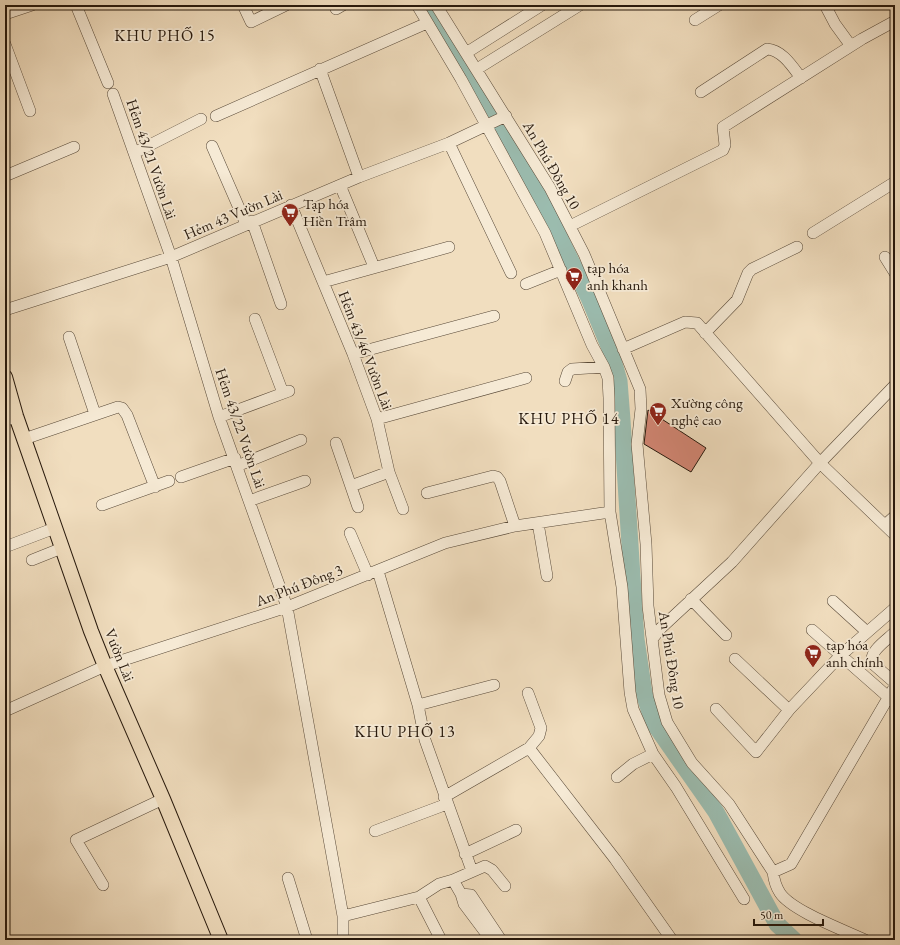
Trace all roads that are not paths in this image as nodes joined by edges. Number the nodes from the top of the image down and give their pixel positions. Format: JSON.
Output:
{"nodes":[{"id":1,"x":32,"y":5,"type":"edge"},
{"id":2,"x":76,"y":5,"type":"edge"},
{"id":3,"x":243,"y":5,"type":"edge"},
{"id":4,"x":286,"y":5,"type":"edge"},
{"id":5,"x":417,"y":5,"type":"edge"},
{"id":6,"x":436,"y":5,"type":"edge"},
{"id":7,"x":542,"y":5,"type":"edge"},
{"id":8,"x":580,"y":5,"type":"edge"},
{"id":9,"x":719,"y":5,"type":"edge"},
{"id":10,"x":826,"y":5,"type":"edge"},
{"id":11,"x":5,"y":14,"type":"edge"},
{"id":12,"x":695,"y":20,"type":"dead end"},
{"id":13,"x":895,"y":21,"type":"edge"},
{"id":14,"x":427,"y":23,"type":"junction"},
{"id":15,"x":5,"y":44,"type":"edge"},
{"id":16,"x":851,"y":46,"type":"junction"},
{"id":17,"x":466,"y":53,"type":"junction"},
{"id":18,"x":320,"y":69,"type":"junction"},
{"id":19,"x":477,"y":69,"type":"junction"},
{"id":20,"x":801,"y":78,"type":"junction"},
{"id":21,"x":108,"y":83,"type":"dead end"},
{"id":22,"x":701,"y":92,"type":"dead end"},
{"id":23,"x":113,"y":94,"type":"dead end"},
{"id":24,"x":30,"y":111,"type":"dead end"},
{"id":25,"x":216,"y":116,"type":"dead end"},
{"id":26,"x":505,"y":117,"type":"junction"},
{"id":27,"x":201,"y":119,"type":"dead end"},
{"id":28,"x":489,"y":125,"type":"junction"},
{"id":29,"x":449,"y":143,"type":"junction"},
{"id":30,"x":212,"y":146,"type":"dead end"},
{"id":31,"x":74,"y":147,"type":"dead end"},
{"id":32,"x":134,"y":153,"type":"junction"},
{"id":33,"x":5,"y":176,"type":"edge"},
{"id":34,"x":359,"y":177,"type":"junction"},
{"id":35,"x":895,"y":182,"type":"edge"},
{"id":36,"x":340,"y":185,"type":"junction"},
{"id":37,"x":291,"y":205,"type":"junction"},
{"id":38,"x":249,"y":222,"type":"junction"},
{"id":39,"x":570,"y":226,"type":"junction"},
{"id":40,"x":813,"y":233,"type":"dead end"},
{"id":41,"x":449,"y":247,"type":"dead end"},
{"id":42,"x":797,"y":247,"type":"dead end"},
{"id":43,"x":170,"y":257,"type":"junction"},
{"id":44,"x":885,"y":257,"type":"dead end"},
{"id":45,"x":372,"y":262,"type":"dead end"},
{"id":46,"x":561,"y":270,"type":"junction"},
{"id":47,"x":511,"y":273,"type":"dead end"},
{"id":48,"x":895,"y":273,"type":"edge"},
{"id":49,"x":323,"y":282,"type":"junction"},
{"id":50,"x":526,"y":284,"type":"dead end"},
{"id":51,"x":281,"y":304,"type":"dead end"},
{"id":52,"x":5,"y":310,"type":"edge"},
{"id":53,"x":494,"y":316,"type":"dead end"},
{"id":54,"x":255,"y":319,"type":"dead end"},
{"id":55,"x":705,"y":333,"type":"junction"},
{"id":56,"x":69,"y":337,"type":"dead end"},
{"id":57,"x":623,"y":349,"type":"junction"},
{"id":58,"x":353,"y":354,"type":"junction"},
{"id":59,"x":604,"y":367,"type":"junction"},
{"id":60,"x":5,"y":377,"type":"edge"},
{"id":61,"x":526,"y":378,"type":"dead end"},
{"id":62,"x":565,"y":380,"type":"dead end"},
{"id":63,"x":895,"y":385,"type":"edge"},
{"id":64,"x":95,"y":414,"type":"junction"},
{"id":65,"x":219,"y":417,"type":"junction"},
{"id":66,"x":11,"y":418,"type":"edge"},
{"id":67,"x":377,"y":419,"type":"junction"},
{"id":68,"x":24,"y":439,"type":"junction"},
{"id":69,"x":301,"y":440,"type":"dead end"},
{"id":70,"x":336,"y":443,"type":"dead end"},
{"id":71,"x":236,"y":462,"type":"junction"},
{"id":72,"x":820,"y":463,"type":"junction"},
{"id":73,"x":390,"y":472,"type":"junction"},
{"id":74,"x":181,"y":477,"type":"dead end"},
{"id":75,"x":169,"y":482,"type":"dead end"},
{"id":76,"x":305,"y":482,"type":"dead end"},
{"id":77,"x":155,"y":486,"type":"junction"},
{"id":78,"x":351,"y":486,"type":"junction"},
{"id":79,"x":427,"y":492,"type":"dead end"},
{"id":80,"x":250,"y":502,"type":"junction"},
{"id":81,"x":102,"y":505,"type":"dead end"},
{"id":82,"x":358,"y":507,"type":"dead end"},
{"id":83,"x":403,"y":509,"type":"dead end"},
{"id":84,"x":610,"y":512,"type":"junction"},
{"id":85,"x":895,"y":516,"type":"edge"},
{"id":86,"x":538,"y":523,"type":"junction"},
{"id":87,"x":885,"y":525,"type":"junction"},
{"id":88,"x":515,"y":526,"type":"junction"},
{"id":89,"x":56,"y":528,"type":"junction"},
{"id":90,"x":350,"y":532,"type":"dead end"},
{"id":91,"x":895,"y":535,"type":"edge"},
{"id":92,"x":5,"y":547,"type":"edge"},
{"id":93,"x":62,"y":548,"type":"junction"},
{"id":94,"x":32,"y":560,"type":"dead end"},
{"id":95,"x":373,"y":573,"type":"junction"},
{"id":96,"x":547,"y":576,"type":"dead end"},
{"id":97,"x":691,"y":599,"type":"junction"},
{"id":98,"x":833,"y":601,"type":"dead end"},
{"id":99,"x":287,"y":607,"type":"junction"},
{"id":100,"x":895,"y":608,"type":"edge"},
{"id":101,"x":812,"y":630,"type":"dead end"},
{"id":102,"x":867,"y":632,"type":"junction"},
{"id":103,"x":895,"y":632,"type":"edge"},
{"id":104,"x":726,"y":635,"type":"dead end"},
{"id":105,"x":653,"y":638,"type":"junction"},
{"id":106,"x":840,"y":656,"type":"junction"},
{"id":107,"x":735,"y":659,"type":"dead end"},
{"id":108,"x":105,"y":666,"type":"junction"},
{"id":109,"x":895,"y":683,"type":"edge"},
{"id":110,"x":494,"y":685,"type":"dead end"},
{"id":111,"x":895,"y":686,"type":"edge"},
{"id":112,"x":528,"y":693,"type":"dead end"},
{"id":113,"x":891,"y":700,"type":"edge"},
{"id":114,"x":418,"y":705,"type":"junction"},
{"id":115,"x":716,"y":709,"type":"dead end"},
{"id":116,"x":788,"y":710,"type":"junction"},
{"id":117,"x":5,"y":711,"type":"edge"},
{"id":118,"x":529,"y":748,"type":"junction"},
{"id":119,"x":653,"y":754,"type":"junction"},
{"id":120,"x":617,"y":777,"type":"dead end"},
{"id":121,"x":163,"y":799,"type":"junction"},
{"id":122,"x":446,"y":801,"type":"junction"},
{"id":123,"x":516,"y":830,"type":"dead end"},
{"id":124,"x":375,"y":831,"type":"dead end"},
{"id":125,"x":466,"y":854,"type":"junction"},
{"id":126,"x":472,"y":871,"type":"junction"},
{"id":127,"x":773,"y":872,"type":"junction"},
{"id":128,"x":288,"y":878,"type":"dead end"},
{"id":129,"x":453,"y":880,"type":"junction"},
{"id":130,"x":103,"y":885,"type":"dead end"},
{"id":131,"x":505,"y":886,"type":"dead end"},
{"id":132,"x":461,"y":894,"type":"junction"},
{"id":133,"x":419,"y":897,"type":"junction"},
{"id":134,"x":744,"y":899,"type":"dead end"},
{"id":135,"x":343,"y":916,"type":"junction"},
{"id":136,"x":662,"y":925,"type":"junction"},
{"id":137,"x":221,"y":940,"type":"edge"},
{"id":138,"x":307,"y":940,"type":"edge"},
{"id":139,"x":343,"y":940,"type":"edge"},
{"id":140,"x":441,"y":940,"type":"edge"},
{"id":141,"x":491,"y":940,"type":"edge"},
{"id":142,"x":501,"y":940,"type":"edge"},
{"id":143,"x":664,"y":940,"type":"edge"},
{"id":144,"x":672,"y":940,"type":"edge"},
{"id":145,"x":865,"y":940,"type":"edge"}],
"edges":[{"from":1,"to":11,"type":"street"},
{"from":2,"to":21,"type":"street"},
{"from":3,"to":4,"type":"street"},
{"from":5,"to":14,"type":"street"},
{"from":6,"to":17,"type":"street","name":"An Phú Đông 10"},
{"from":7,"to":17,"type":"street"},
{"from":8,"to":19,"type":"street"},
{"from":9,"to":12,"type":"street"},
{"from":10,"to":16,"type":"street"},
{"from":13,"to":16,"type":"street"},
{"from":14,"to":18,"type":"street"},
{"from":14,"to":28,"type":"street"},
{"from":15,"to":24,"type":"street"},
{"from":16,"to":20,"type":"street"},
{"from":17,"to":19,"type":"street","name":"An Phú Đông 10"},
{"from":18,"to":25,"type":"street"},
{"from":18,"to":34,"type":"street"},
{"from":19,"to":26,"type":"street","name":"An Phú Đông 10"},
{"from":20,"to":22,"type":"street"},
{"from":20,"to":39,"type":"street"},
{"from":23,"to":32,"type":"street","name":"Hẻm 43/21 Vườn Lài"},
{"from":26,"to":28,"type":"street","name":"Hẻm 43 Vườn Lài"},
{"from":26,"to":39,"type":"street","name":"An Phú Đông 10"},
{"from":27,"to":32,"type":"street"},
{"from":28,"to":29,"type":"street","name":"Hẻm 43 Vườn Lài"},
{"from":28,"to":46,"type":"street"},
{"from":29,"to":34,"type":"street","name":"Hẻm 43 Vườn Lài"},
{"from":29,"to":47,"type":"street"},
{"from":30,"to":38,"type":"street"},
{"from":31,"to":33,"type":"street"},
{"from":32,"to":43,"type":"street","name":"Hẻm 43/21 Vườn Lài"},
{"from":34,"to":36,"type":"street","name":"Hẻm 43 Vườn Lài"},
{"from":35,"to":40,"type":"street"},
{"from":36,"to":37,"type":"street","name":"Hẻm 43 Vườn Lài"},
{"from":36,"to":45,"type":"street"},
{"from":37,"to":38,"type":"street","name":"Hẻm 43 Vườn Lài"},
{"from":37,"to":49,"type":"street","name":"Hẻm 43/46 Vườn Lài"},
{"from":38,"to":43,"type":"street","name":"Hẻm 43 Vườn Lài"},
{"from":38,"to":51,"type":"street"},
{"from":39,"to":57,"type":"street","name":"An Phú Đông 10"},
{"from":41,"to":49,"type":"street"},
{"from":42,"to":55,"type":"street"},
{"from":43,"to":52,"type":"street","name":"Hẻm 43 Vườn Lài"},
{"from":43,"to":65,"type":"street","name":"Hẻm 43/22 Vườn Lài"},
{"from":44,"to":48,"type":"street"},
{"from":46,"to":50,"type":"street"},
{"from":46,"to":59,"type":"street"},
{"from":49,"to":58,"type":"street","name":"Hẻm 43/46 Vườn Lài"},
{"from":53,"to":58,"type":"street"},
{"from":54,"to":65,"type":"street"},
{"from":55,"to":57,"type":"street"},
{"from":55,"to":72,"type":"street"},
{"from":56,"to":64,"type":"street"},
{"from":57,"to":105,"type":"street","name":"An Phú Đông 10"},
{"from":58,"to":67,"type":"street","name":"Hẻm 43/46 Vườn Lài"},
{"from":59,"to":62,"type":"street"},
{"from":59,"to":84,"type":"street"},
{"from":60,"to":66,"type":"main road","name":"Vườn Lài"},
{"from":61,"to":67,"type":"street"},
{"from":63,"to":72,"type":"street"},
{"from":64,"to":68,"type":"street"},
{"from":64,"to":77,"type":"street"},
{"from":65,"to":71,"type":"street","name":"Hẻm 43/22 Vườn Lài"},
{"from":66,"to":68,"type":"main road","name":"Vườn Lài"},
{"from":67,"to":73,"type":"street","name":"Hẻm 43/46 Vườn Lài"},
{"from":68,"to":89,"type":"main road","name":"Vườn Lài"},
{"from":69,"to":71,"type":"street"},
{"from":70,"to":78,"type":"street"},
{"from":71,"to":74,"type":"street"},
{"from":71,"to":80,"type":"street","name":"Hẻm 43/22 Vườn Lài"},
{"from":72,"to":87,"type":"street"},
{"from":72,"to":97,"type":"street"},
{"from":73,"to":78,"type":"street"},
{"from":73,"to":83,"type":"street","name":"Hẻm 43/46 Vườn Lài"},
{"from":75,"to":77,"type":"street"},
{"from":76,"to":80,"type":"street"},
{"from":77,"to":81,"type":"street"},
{"from":78,"to":82,"type":"street"},
{"from":79,"to":88,"type":"street"},
{"from":80,"to":99,"type":"street","name":"Hẻm 43/22 Vườn Lài"},
{"from":84,"to":86,"type":"street","name":"An Phú Đông 3"},
{"from":84,"to":119,"type":"street"},
{"from":85,"to":87,"type":"street"},
{"from":86,"to":88,"type":"street","name":"An Phú Đông 3"},
{"from":86,"to":96,"type":"street"},
{"from":87,"to":91,"type":"street"},
{"from":88,"to":95,"type":"street","name":"An Phú Đông 3"},
{"from":89,"to":92,"type":"street"},
{"from":89,"to":93,"type":"main road","name":"Vườn Lài"},
{"from":90,"to":95,"type":"street"},
{"from":93,"to":94,"type":"street"},
{"from":93,"to":108,"type":"main road","name":"Vườn Lài"},
{"from":95,"to":99,"type":"street","name":"An Phú Đông 3"},
{"from":95,"to":114,"type":"street"},
{"from":97,"to":104,"type":"street"},
{"from":97,"to":105,"type":"street"},
{"from":98,"to":102,"type":"street"},
{"from":99,"to":108,"type":"street","name":"An Phú Đông 3"},
{"from":99,"to":135,"type":"street","name":"Hẻm 43/22 Vườn Lài"},
{"from":100,"to":102,"type":"street"},
{"from":101,"to":106,"type":"street"},
{"from":102,"to":106,"type":"street"},
{"from":103,"to":109,"type":"street"},
{"from":105,"to":127,"type":"street","name":"An Phú Đông 10"},
{"from":106,"to":113,"type":"street"},
{"from":106,"to":116,"type":"street"},
{"from":107,"to":116,"type":"street"},
{"from":108,"to":117,"type":"street","name":"An Phú Đông 3"},
{"from":108,"to":121,"type":"main road","name":"Vườn Lài"},
{"from":110,"to":114,"type":"street"},
{"from":111,"to":113,"type":"street"},
{"from":112,"to":118,"type":"street"},
{"from":113,"to":127,"type":"street"},
{"from":114,"to":122,"type":"street"},
{"from":115,"to":116,"type":"street"},
{"from":118,"to":122,"type":"street"},
{"from":118,"to":136,"type":"street"},
{"from":119,"to":120,"type":"street"},
{"from":119,"to":134,"type":"street"},
{"from":121,"to":130,"type":"street"},
{"from":121,"to":137,"type":"main road","name":"Vườn Lài"},
{"from":122,"to":124,"type":"street"},
{"from":122,"to":125,"type":"street"},
{"from":123,"to":125,"type":"street"},
{"from":125,"to":126,"type":"street"},
{"from":126,"to":129,"type":"street"},
{"from":126,"to":131,"type":"street"},
{"from":127,"to":145,"type":"street","name":"An Phú Đông 10"},
{"from":128,"to":138,"type":"street"},
{"from":129,"to":132,"type":"street"},
{"from":129,"to":133,"type":"street"},
{"from":132,"to":141,"type":"street"},
{"from":132,"to":142,"type":"street"},
{"from":133,"to":135,"type":"street"},
{"from":133,"to":140,"type":"street"},
{"from":135,"to":139,"type":"street","name":"Hẻm 43/22 Vườn Lài"},
{"from":136,"to":143,"type":"street"},
{"from":136,"to":144,"type":"street"}]}
